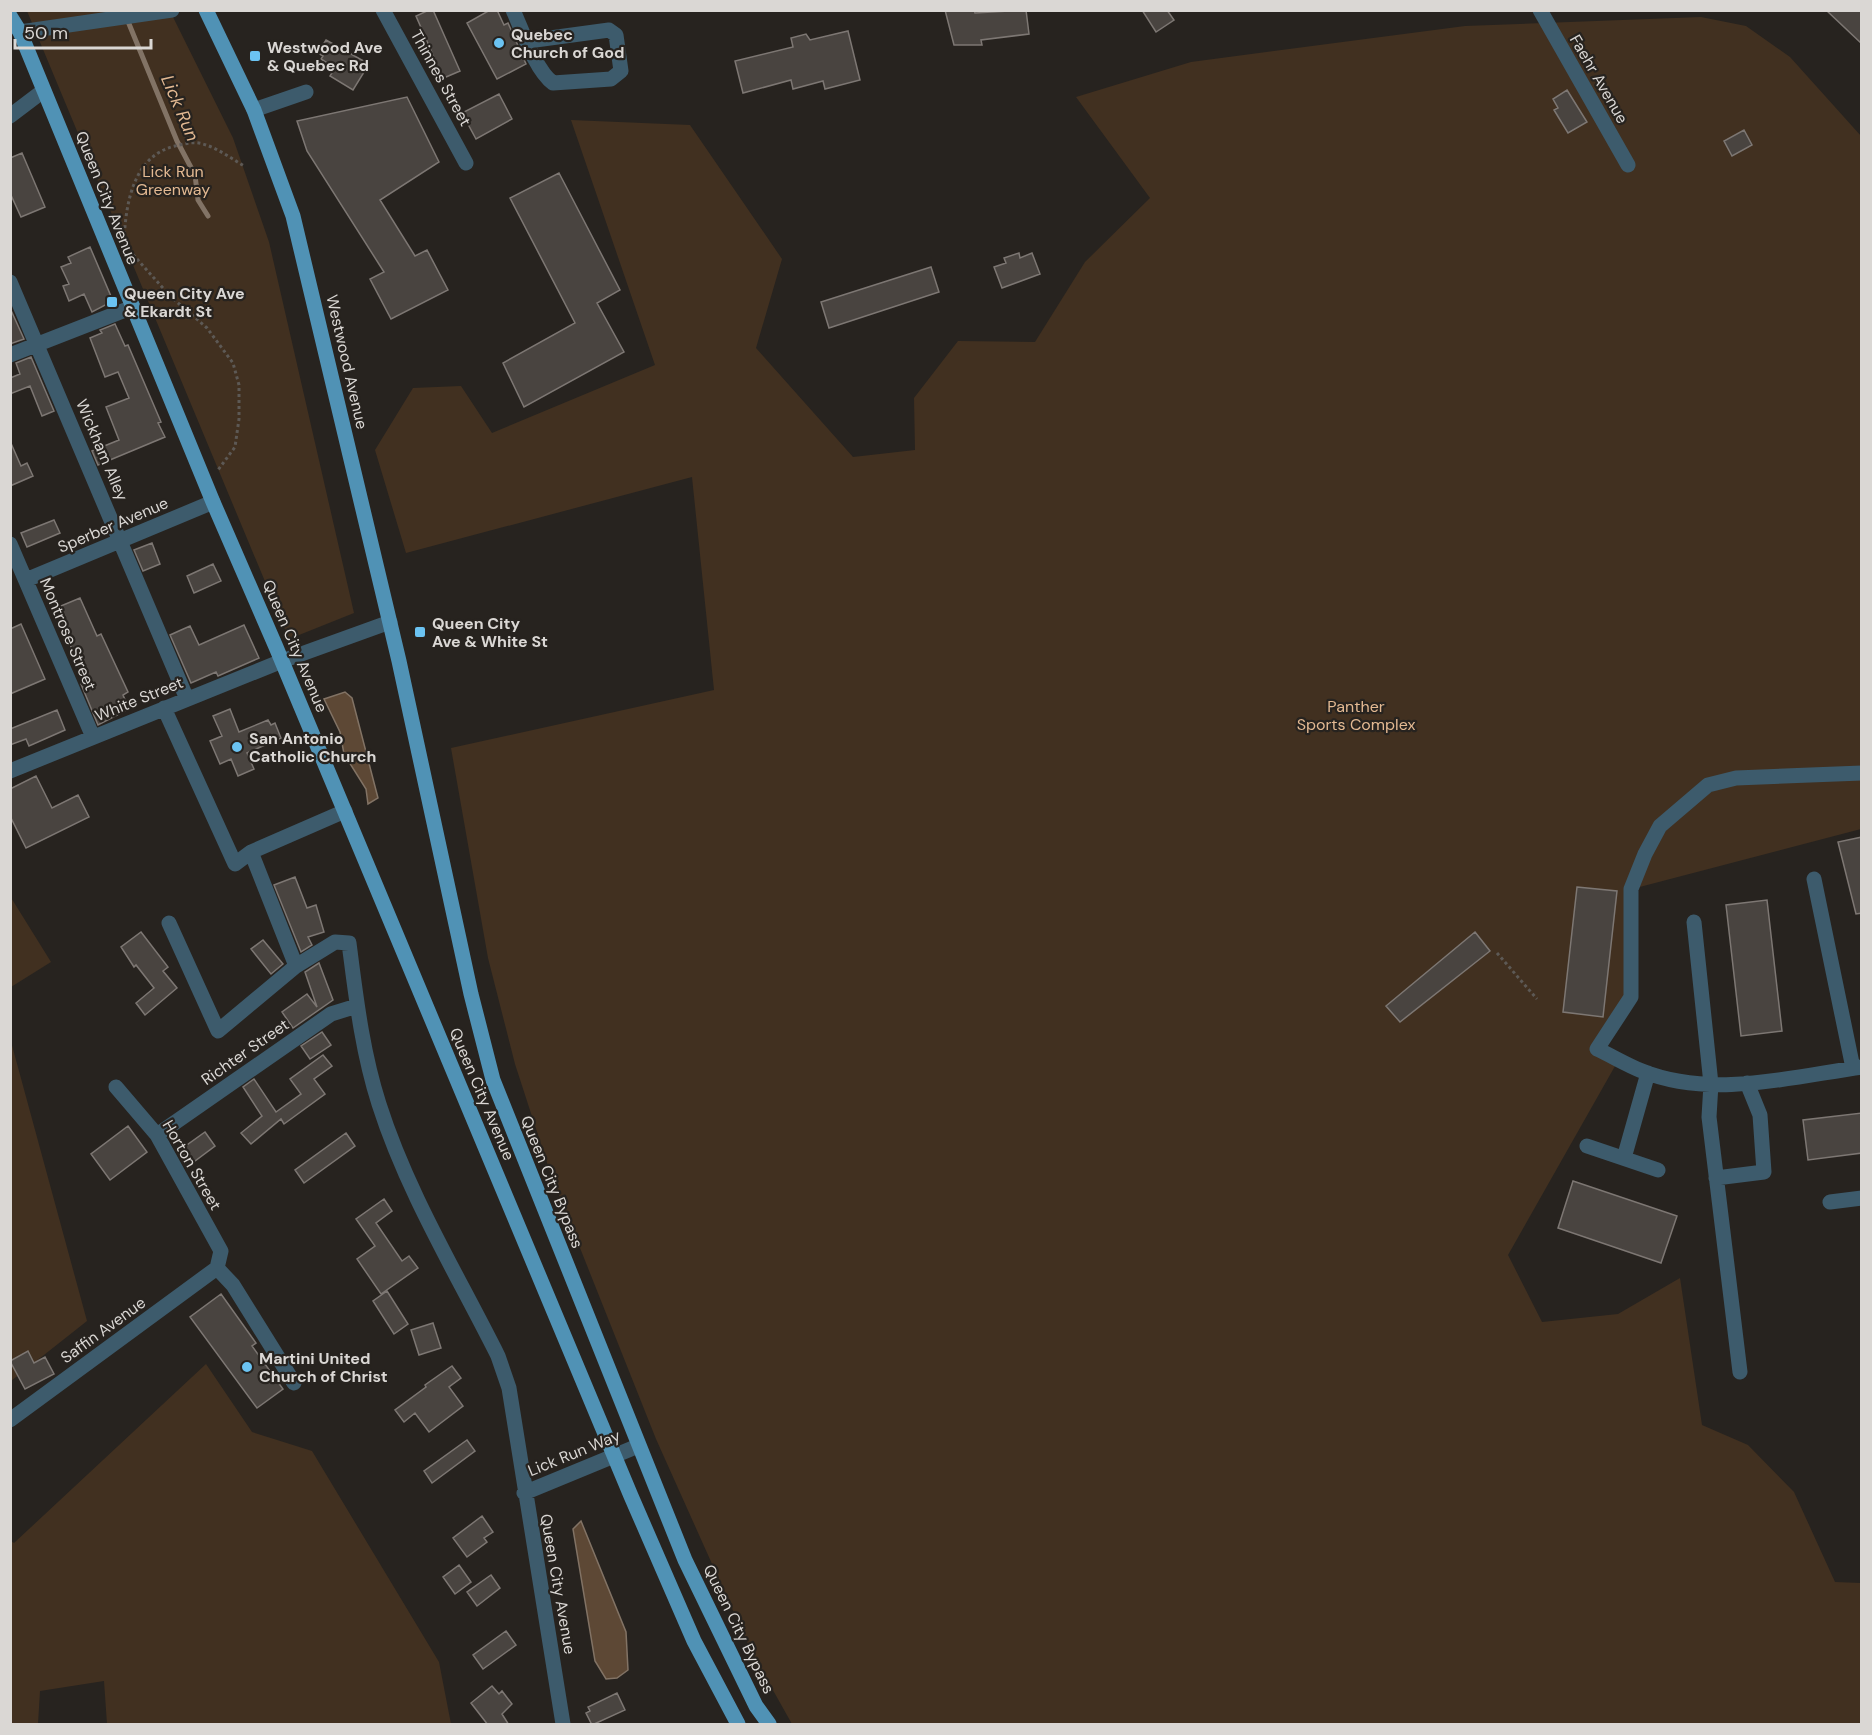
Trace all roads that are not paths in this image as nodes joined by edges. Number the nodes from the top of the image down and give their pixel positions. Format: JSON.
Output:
{"nodes":[{"id":1,"x":172,"y":10,"type":"edge"},
{"id":2,"x":206,"y":10,"type":"edge"},
{"id":3,"x":383,"y":10,"type":"edge"},
{"id":4,"x":513,"y":10,"type":"edge"},
{"id":5,"x":1539,"y":10,"type":"edge"},
{"id":6,"x":10,"y":16,"type":"edge"},
{"id":7,"x":20,"y":32,"type":"junction"},
{"id":8,"x":528,"y":40,"type":"junction"},
{"id":9,"x":43,"y":91,"type":"junction"},
{"id":10,"x":306,"y":92,"type":"dead end"},
{"id":11,"x":254,"y":110,"type":"junction"},
{"id":12,"x":10,"y":116,"type":"edge"},
{"id":13,"x":466,"y":163,"type":"dead end"},
{"id":14,"x":1628,"y":165,"type":"dead end"},
{"id":15,"x":10,"y":282,"type":"edge"},
{"id":16,"x":133,"y":307,"type":"junction"},
{"id":17,"x":38,"y":345,"type":"junction"},
{"id":18,"x":10,"y":356,"type":"edge"},
{"id":19,"x":213,"y":502,"type":"junction"},
{"id":20,"x":120,"y":541,"type":"junction"},
{"id":21,"x":10,"y":544,"type":"edge"},
{"id":22,"x":26,"y":580,"type":"junction"},
{"id":23,"x":390,"y":622,"type":"junction"},
{"id":24,"x":282,"y":661,"type":"junction"},
{"id":25,"x":187,"y":699,"type":"junction"},
{"id":26,"x":165,"y":708,"type":"junction"},
{"id":27,"x":93,"y":737,"type":"junction"},
{"id":28,"x":10,"y":771,"type":"edge"},
{"id":29,"x":1862,"y":773,"type":"edge"},
{"id":30,"x":345,"y":811,"type":"junction"},
{"id":31,"x":251,"y":852,"type":"junction"},
{"id":32,"x":1814,"y":879,"type":"dead end"},
{"id":33,"x":1694,"y":922,"type":"dead end"},
{"id":34,"x":169,"y":923,"type":"dead end"},
{"id":35,"x":296,"y":966,"type":"junction"},
{"id":36,"x":357,"y":1006,"type":"junction"},
{"id":37,"x":1857,"y":1068,"type":"edge"},
{"id":38,"x":1648,"y":1073,"type":"junction"},
{"id":39,"x":1748,"y":1083,"type":"junction"},
{"id":40,"x":1711,"y":1084,"type":"junction"},
{"id":41,"x":116,"y":1087,"type":"dead end"},
{"id":42,"x":157,"y":1135,"type":"junction"},
{"id":43,"x":1587,"y":1146,"type":"dead end"},
{"id":44,"x":1624,"y":1158,"type":"junction"},
{"id":45,"x":1658,"y":1170,"type":"dead end"},
{"id":46,"x":1716,"y":1178,"type":"junction"},
{"id":47,"x":1862,"y":1198,"type":"edge"},
{"id":48,"x":1830,"y":1202,"type":"dead end"},
{"id":49,"x":218,"y":1269,"type":"junction"},
{"id":50,"x":1740,"y":1372,"type":"dead end"},
{"id":51,"x":294,"y":1383,"type":"dead end"},
{"id":52,"x":10,"y":1420,"type":"edge"},
{"id":53,"x":638,"y":1446,"type":"junction"},
{"id":54,"x":615,"y":1456,"type":"junction"},
{"id":55,"x":524,"y":1493,"type":"junction"},
{"id":56,"x":563,"y":1725,"type":"edge"},
{"id":57,"x":738,"y":1725,"type":"edge"},
{"id":58,"x":769,"y":1725,"type":"edge"}],
"edges":[{"from":1,"to":7,"type":"street"},
{"from":2,"to":11,"type":"main road","name":"Westwood Avenue"},
{"from":3,"to":13,"type":"street","name":"Thinnes Street"},
{"from":4,"to":8,"type":"street"},
{"from":5,"to":14,"type":"street","name":"Faehr Avenue"},
{"from":6,"to":7,"type":"main road","name":"Queen City Avenue"},
{"from":7,"to":9,"type":"main road","name":"Queen City Avenue"},
{"from":8,"to":8,"type":"street"},
{"from":9,"to":12,"type":"street"},
{"from":9,"to":16,"type":"main road","name":"Queen City Avenue"},
{"from":10,"to":11,"type":"street"},
{"from":11,"to":23,"type":"main road","name":"Westwood Avenue"},
{"from":15,"to":17,"type":"street","name":"Wickham Alley"},
{"from":16,"to":17,"type":"street"},
{"from":16,"to":19,"type":"main road","name":"Queen City Avenue"},
{"from":17,"to":18,"type":"street"},
{"from":17,"to":20,"type":"street","name":"Wickham Alley"},
{"from":19,"to":20,"type":"street","name":"Sperber Avenue"},
{"from":19,"to":24,"type":"main road","name":"Queen City Avenue"},
{"from":20,"to":22,"type":"street","name":"Sperber Avenue"},
{"from":20,"to":25,"type":"street","name":"Wickham Alley"},
{"from":21,"to":22,"type":"street","name":"Montrose Street"},
{"from":22,"to":27,"type":"street","name":"Montrose Street"},
{"from":23,"to":24,"type":"street"},
{"from":23,"to":53,"type":"main road","name":"Queen City Bypass"},
{"from":24,"to":25,"type":"street","name":"White Street"},
{"from":24,"to":30,"type":"main road","name":"Queen City Avenue"},
{"from":25,"to":26,"type":"street","name":"White Street"},
{"from":26,"to":27,"type":"street","name":"White Street"},
{"from":26,"to":31,"type":"street"},
{"from":27,"to":28,"type":"street","name":"White Street"},
{"from":29,"to":38,"type":"street"},
{"from":30,"to":31,"type":"street"},
{"from":30,"to":54,"type":"main road","name":"Queen City Avenue"},
{"from":31,"to":35,"type":"street"},
{"from":32,"to":37,"type":"street"},
{"from":33,"to":40,"type":"street"},
{"from":34,"to":35,"type":"street"},
{"from":35,"to":36,"type":"street","name":"Queen City Avenue"},
{"from":36,"to":42,"type":"street","name":"Richter Street"},
{"from":36,"to":55,"type":"street","name":"Queen City Avenue"},
{"from":37,"to":39,"type":"street"},
{"from":38,"to":40,"type":"street"},
{"from":38,"to":44,"type":"street"},
{"from":39,"to":40,"type":"street"},
{"from":39,"to":46,"type":"street"},
{"from":40,"to":46,"type":"street"},
{"from":41,"to":42,"type":"street","name":"Horton Street"},
{"from":42,"to":49,"type":"street","name":"Horton Street"},
{"from":43,"to":44,"type":"street"},
{"from":44,"to":45,"type":"street"},
{"from":46,"to":50,"type":"street"},
{"from":47,"to":48,"type":"street"},
{"from":49,"to":51,"type":"street"},
{"from":49,"to":52,"type":"street","name":"Saffin Avenue"},
{"from":53,"to":54,"type":"street","name":"Lick Run Way"},
{"from":53,"to":58,"type":"main road","name":"Queen City Bypass"},
{"from":54,"to":55,"type":"street","name":"Lick Run Way"},
{"from":54,"to":57,"type":"main road"},
{"from":55,"to":56,"type":"street","name":"Queen City Avenue"}]}
